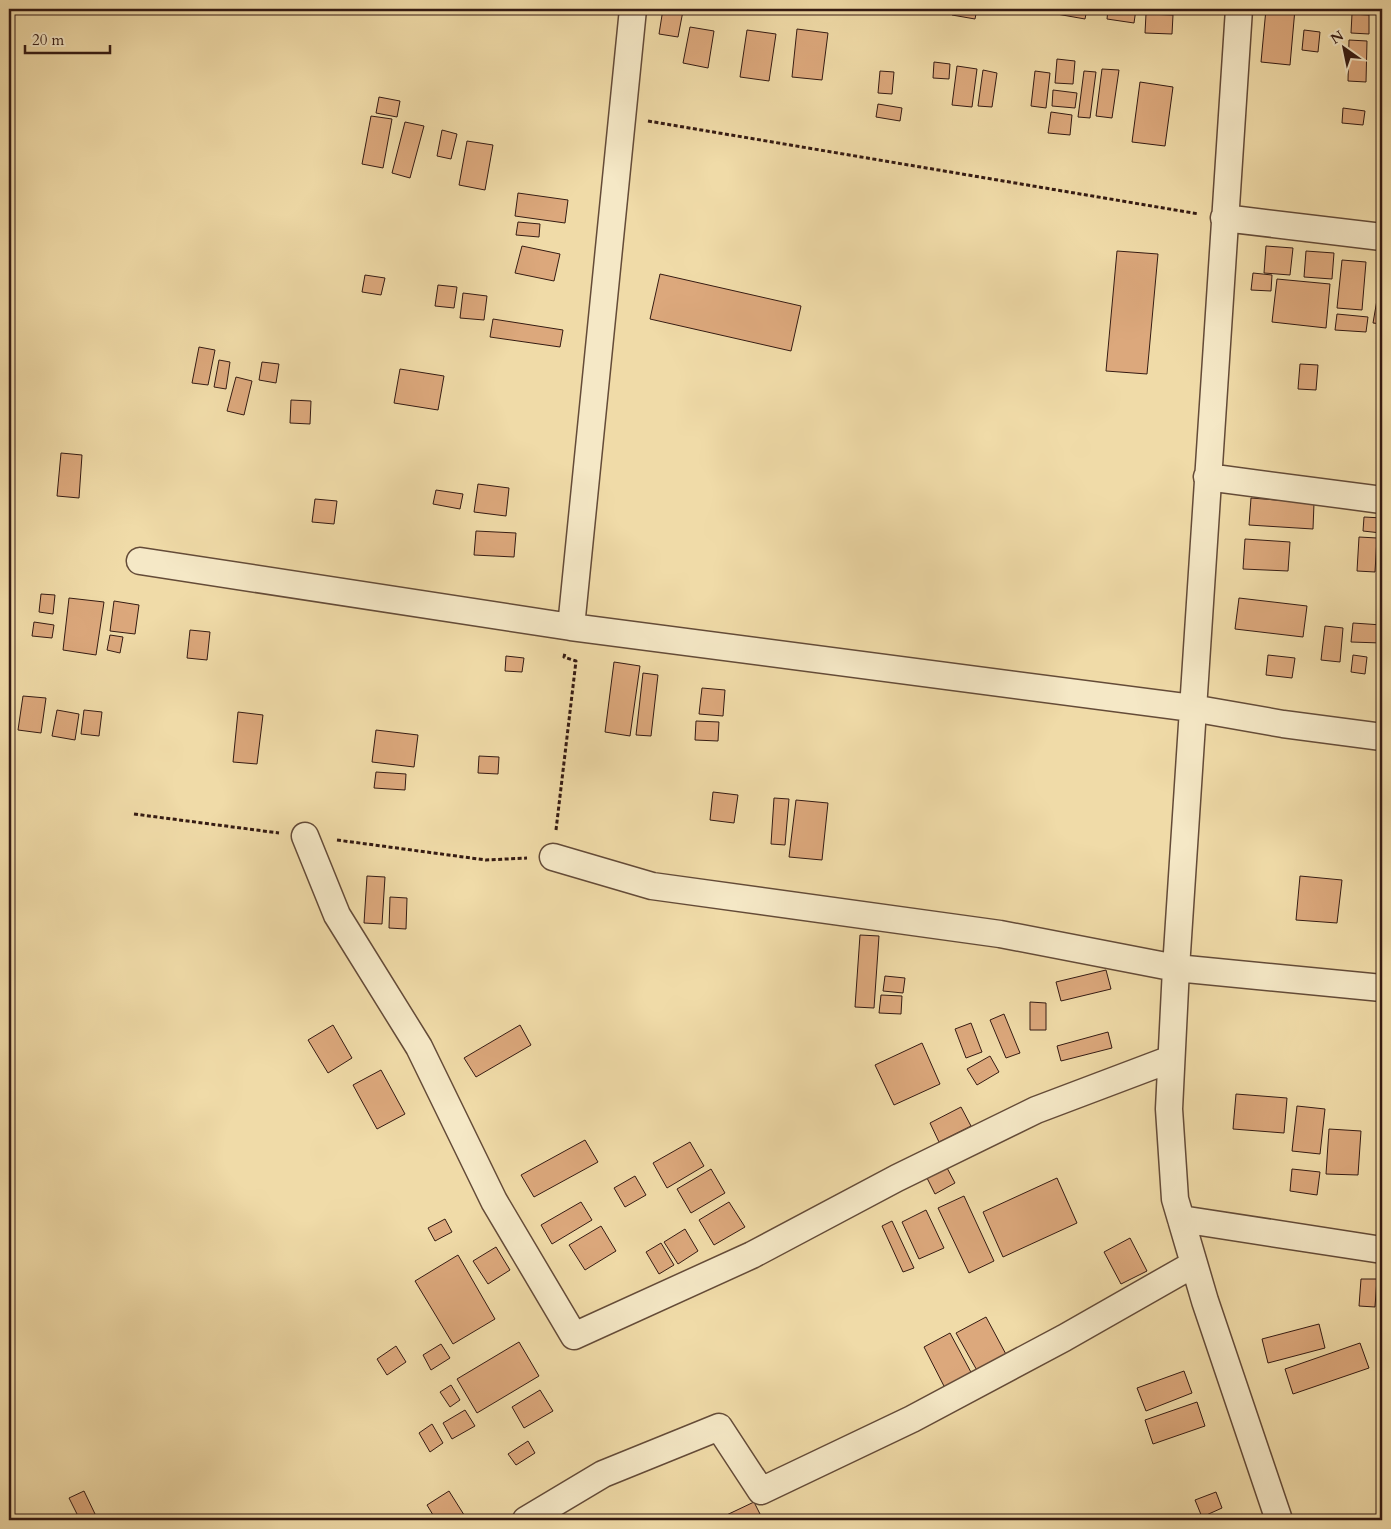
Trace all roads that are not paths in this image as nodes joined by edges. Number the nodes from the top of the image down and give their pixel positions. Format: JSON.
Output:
{"nodes":[{"id":1,"x":634,"y":9,"type":"edge"},
{"id":2,"x":1239,"y":9,"type":"edge"},
{"id":3,"x":1224,"y":218,"type":"junction"},
{"id":4,"x":1382,"y":237,"type":"edge"},
{"id":5,"x":1207,"y":477,"type":"junction"},
{"id":6,"x":1382,"y":500,"type":"edge"},
{"id":7,"x":140,"y":561,"type":"dead end"},
{"id":8,"x":568,"y":638,"type":"junction"},
{"id":9,"x":1192,"y":708,"type":"junction"},
{"id":10,"x":1382,"y":737,"type":"edge"},
{"id":11,"x":305,"y":836,"type":"road end"},
{"id":12,"x":553,"y":857,"type":"road end"},
{"id":13,"x":1176,"y":968,"type":"junction"},
{"id":14,"x":1382,"y":988,"type":"edge"},
{"id":15,"x":1171,"y":1059,"type":"junction"},
{"id":16,"x":1182,"y":1219,"type":"junction"},
{"id":17,"x":1382,"y":1250,"type":"edge"},
{"id":18,"x":1194,"y":1264,"type":"junction"},
{"id":19,"x":526,"y":1520,"type":"edge"},
{"id":20,"x":1279,"y":1520,"type":"edge"}],
"edges":[{"from":1,"to":8,"type":"street"},
{"from":2,"to":3,"type":"street"},
{"from":3,"to":4,"type":"street"},
{"from":3,"to":5,"type":"street"},
{"from":5,"to":6,"type":"street"},
{"from":5,"to":9,"type":"street"},
{"from":7,"to":8,"type":"street"},
{"from":8,"to":9,"type":"street"},
{"from":9,"to":10,"type":"street"},
{"from":9,"to":13,"type":"street"},
{"from":11,"to":15,"type":"street"},
{"from":12,"to":13,"type":"street"},
{"from":13,"to":14,"type":"street"},
{"from":13,"to":15,"type":"street"},
{"from":15,"to":16,"type":"street"},
{"from":16,"to":17,"type":"street"},
{"from":16,"to":18,"type":"street"},
{"from":18,"to":19,"type":"street"},
{"from":18,"to":20,"type":"street"}]}
